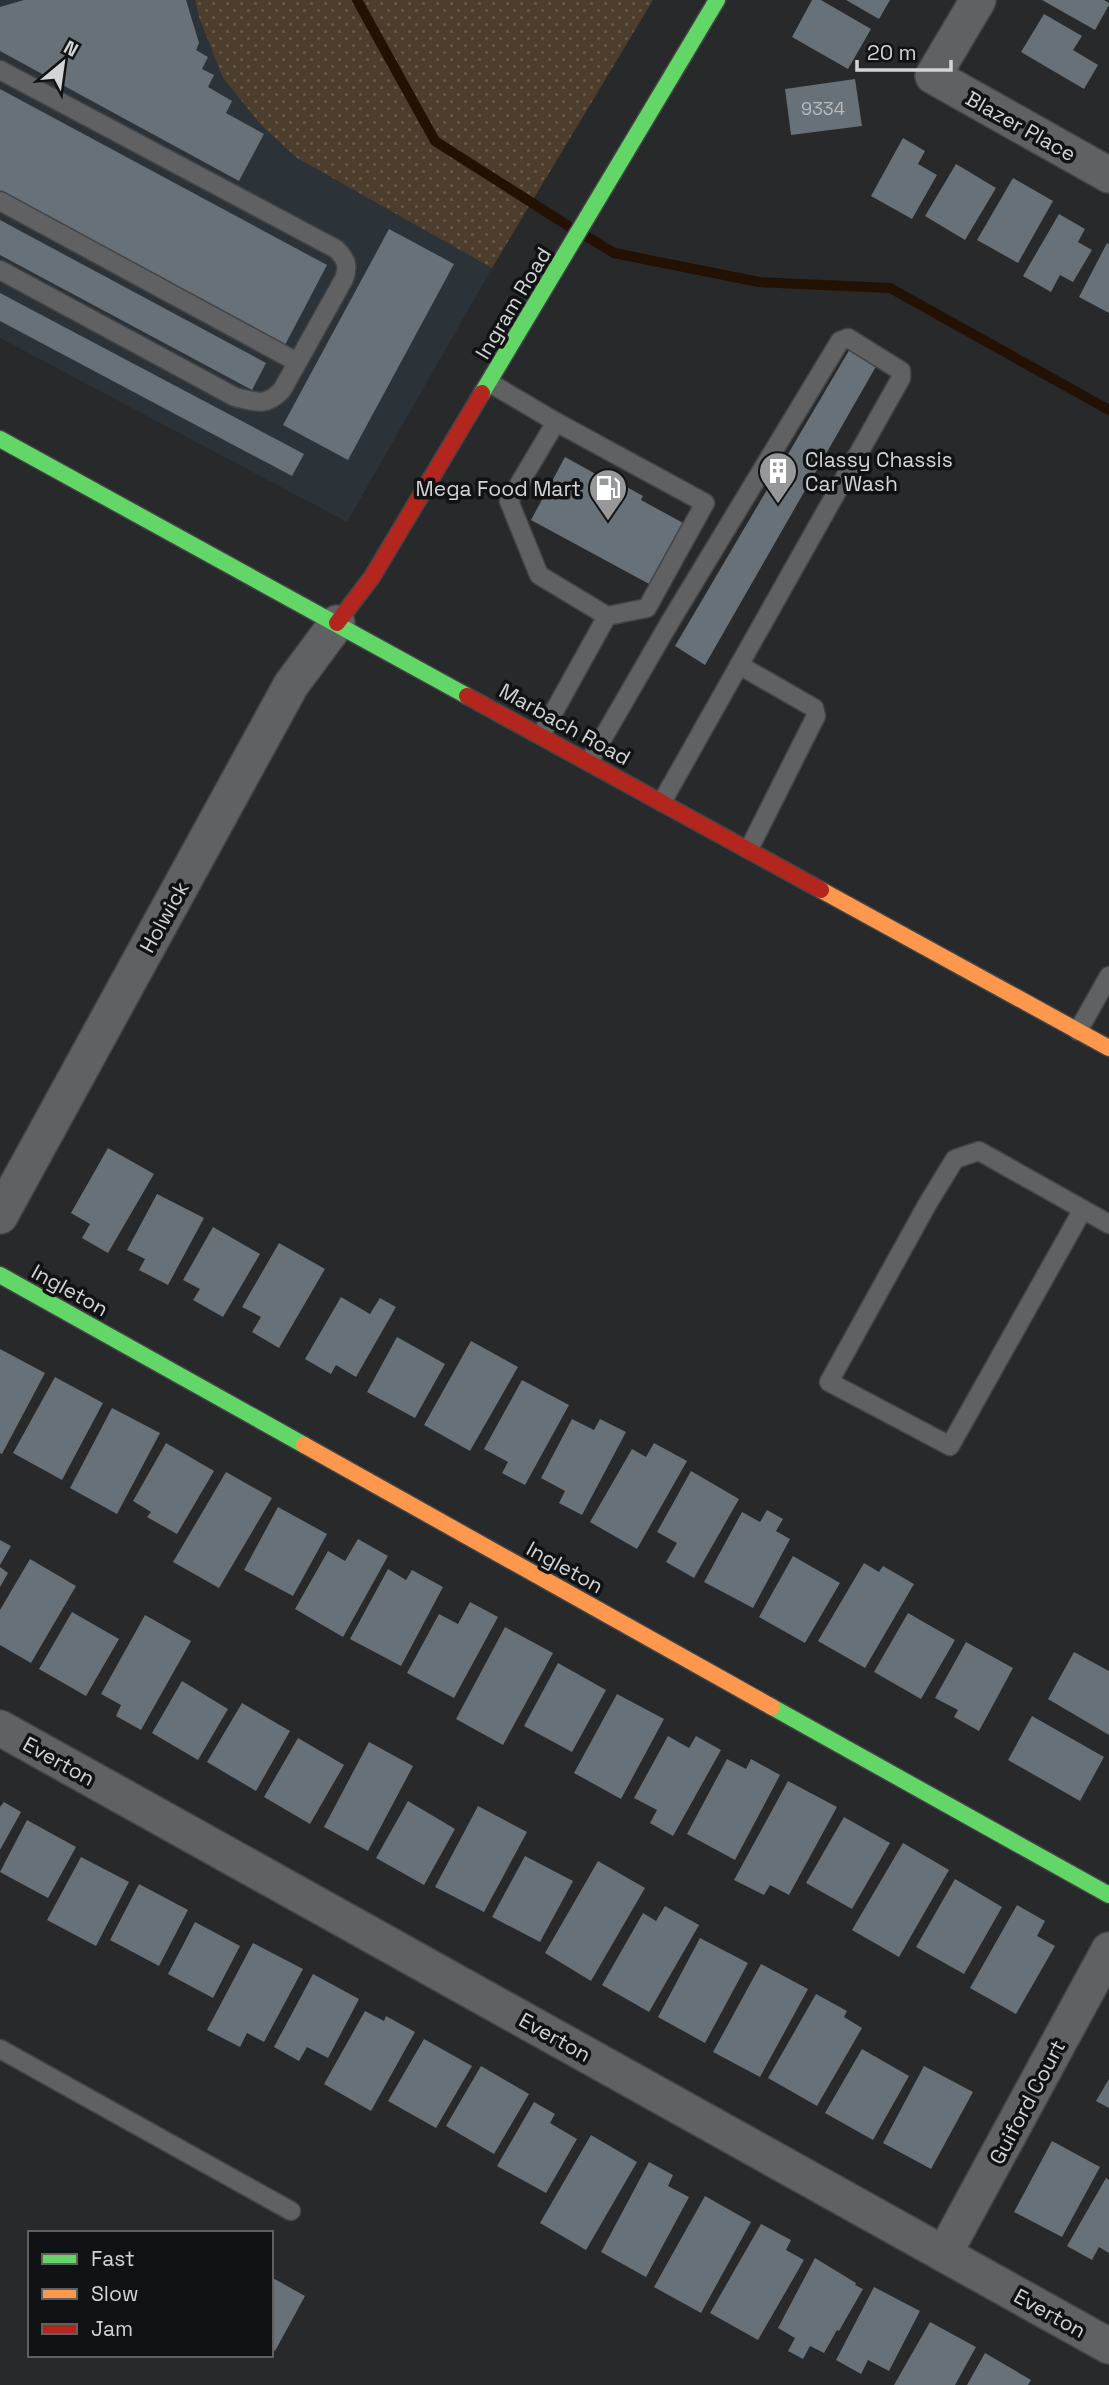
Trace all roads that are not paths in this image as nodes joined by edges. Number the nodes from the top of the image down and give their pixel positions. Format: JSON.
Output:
{"nodes":[{"id":1,"x":717,"y":0,"type":"edge"},
{"id":2,"x":978,"y":0,"type":"edge"},
{"id":3,"x":0,"y":70,"type":"edge"},
{"id":4,"x":1109,"y":175,"type":"edge"},
{"id":5,"x":0,"y":201,"type":"edge"},
{"id":6,"x":0,"y":270,"type":"edge"},
{"id":7,"x":297,"y":362,"type":"junction"},
{"id":8,"x":490,"y":383,"type":"junction"},
{"id":9,"x":556,"y":422,"type":"junction"},
{"id":10,"x":0,"y":439,"type":"edge"},
{"id":11,"x":647,"y":608,"type":"junction"},
{"id":12,"x":607,"y":616,"type":"junction"},
{"id":13,"x":670,"y":622,"type":"junction"},
{"id":14,"x":337,"y":623,"type":"junction"},
{"id":15,"x":739,"y":665,"type":"junction"},
{"id":16,"x":541,"y":735,"type":"junction"},
{"id":17,"x":589,"y":762,"type":"junction"},
{"id":18,"x":662,"y":802,"type":"junction"},
{"id":19,"x":749,"y":849,"type":"junction"},
{"id":20,"x":1109,"y":976,"type":"edge"},
{"id":21,"x":1078,"y":1031,"type":"junction"},
{"id":22,"x":1109,"y":1048,"type":"edge"},
{"id":23,"x":1082,"y":1211,"type":"junction"},
{"id":24,"x":0,"y":1216,"type":"edge"},
{"id":25,"x":1109,"y":1224,"type":"edge"},
{"id":26,"x":0,"y":1275,"type":"edge"},
{"id":27,"x":0,"y":1728,"type":"edge"},
{"id":28,"x":1109,"y":1895,"type":"edge"},
{"id":29,"x":1109,"y":1950,"type":"edge"},
{"id":30,"x":0,"y":2049,"type":"edge"},
{"id":31,"x":291,"y":2211,"type":"dead end"},
{"id":32,"x":944,"y":2254,"type":"junction"},
{"id":33,"x":1109,"y":2346,"type":"edge"}],
"edges":[{"from":1,"to":8,"type":"street","name":"Ingram Road"},
{"from":2,"to":4,"type":"street","name":"Blazer Place"},
{"from":3,"to":7,"type":"lane"},
{"from":5,"to":7,"type":"lane"},
{"from":6,"to":7,"type":"lane"},
{"from":8,"to":9,"type":"lane"},
{"from":8,"to":14,"type":"street","name":"Ingram Road"},
{"from":9,"to":11,"type":"lane"},
{"from":9,"to":12,"type":"lane"},
{"from":10,"to":14,"type":"street","name":"Marbach Road"},
{"from":11,"to":12,"type":"lane"},
{"from":11,"to":13,"type":"lane"},
{"from":12,"to":16,"type":"lane"},
{"from":13,"to":15,"type":"lane"},
{"from":13,"to":17,"type":"lane"},
{"from":14,"to":16,"type":"street","name":"Marbach Road"},
{"from":14,"to":24,"type":"street","name":"Holwick"},
{"from":15,"to":18,"type":"lane"},
{"from":15,"to":19,"type":"lane"},
{"from":16,"to":17,"type":"street","name":"Marbach Road"},
{"from":17,"to":18,"type":"street","name":"Marbach Road"},
{"from":18,"to":19,"type":"street","name":"Marbach Road"},
{"from":19,"to":21,"type":"street","name":"Marbach Road"},
{"from":20,"to":21,"type":"lane"},
{"from":21,"to":22,"type":"street","name":"Marbach Road"},
{"from":23,"to":23,"type":"lane"},
{"from":23,"to":25,"type":"lane"},
{"from":26,"to":28,"type":"street","name":"Ingleton"},
{"from":27,"to":32,"type":"street","name":"Everton"},
{"from":29,"to":32,"type":"street","name":"Guiford Court"},
{"from":30,"to":31,"type":"lane"},
{"from":32,"to":33,"type":"street","name":"Everton"}]}
